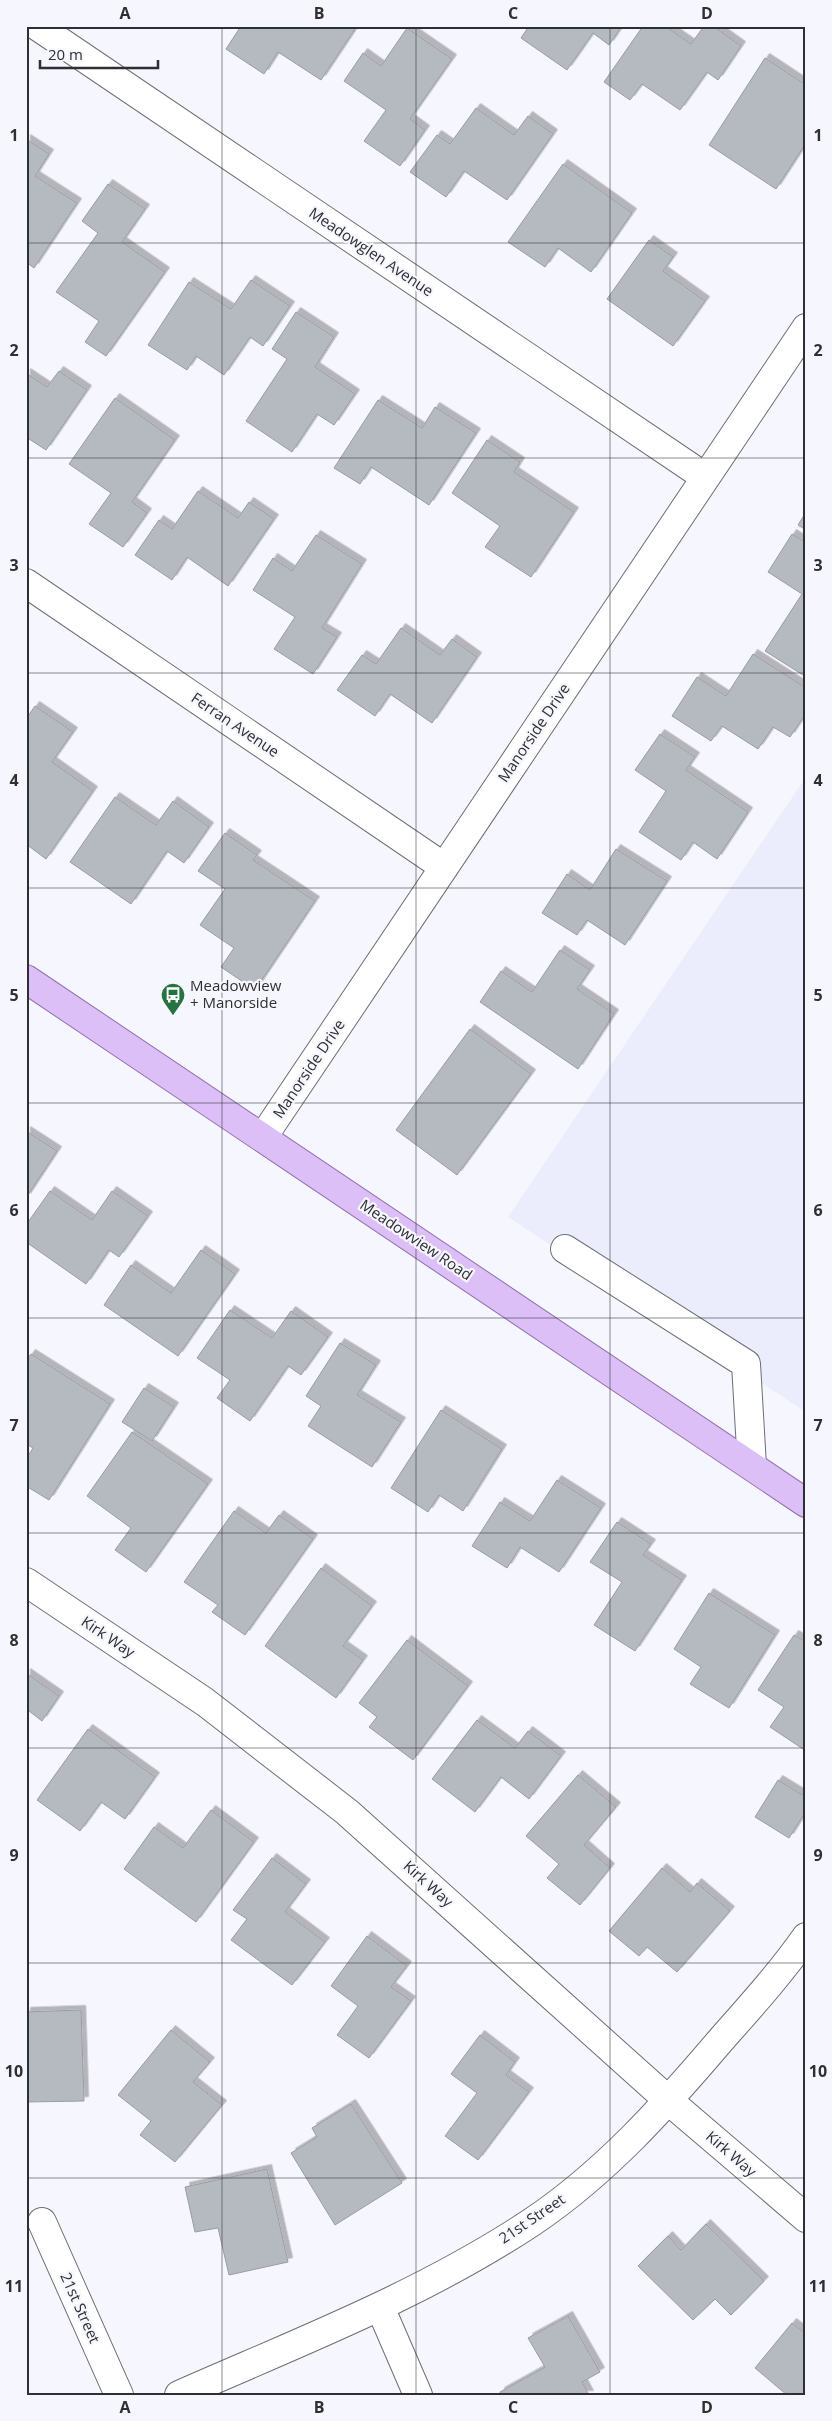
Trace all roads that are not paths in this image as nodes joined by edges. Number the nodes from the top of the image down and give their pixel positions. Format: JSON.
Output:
{"nodes":[{"id":1,"x":37,"y":26,"type":"edge"},
{"id":2,"x":806,"y":328,"type":"edge"},
{"id":3,"x":705,"y":477,"type":"junction"},
{"id":4,"x":26,"y":584,"type":"edge"},
{"id":5,"x":444,"y":866,"type":"junction"},
{"id":6,"x":26,"y":979,"type":"edge"},
{"id":7,"x":263,"y":1137,"type":"junction"},
{"id":8,"x":565,"y":1249,"type":"dead end"},
{"id":9,"x":752,"y":1466,"type":"junction"},
{"id":10,"x":806,"y":1503,"type":"edge"},
{"id":11,"x":26,"y":1582,"type":"edge"},
{"id":12,"x":806,"y":1937,"type":"edge"},
{"id":13,"x":669,"y":2101,"type":"junction"},
{"id":14,"x":806,"y":2218,"type":"edge"},
{"id":15,"x":42,"y":2222,"type":"dead end"},
{"id":16,"x":380,"y":2307,"type":"junction"},
{"id":17,"x":119,"y":2395,"type":"edge"},
{"id":18,"x":179,"y":2395,"type":"edge"},
{"id":19,"x":418,"y":2395,"type":"edge"}],
"edges":[{"from":1,"to":3,"type":"street","name":"Meadowglen Avenue"},
{"from":2,"to":3,"type":"street","name":"Manorside Drive"},
{"from":3,"to":5,"type":"street","name":"Manorside Drive"},
{"from":4,"to":5,"type":"street","name":"Ferran Avenue"},
{"from":5,"to":7,"type":"street","name":"Manorside Drive"},
{"from":6,"to":7,"type":"main road","name":"Meadowview Road"},
{"from":7,"to":9,"type":"main road","name":"Meadowview Road"},
{"from":8,"to":9,"type":"street"},
{"from":9,"to":10,"type":"main road","name":"Meadowview Road"},
{"from":11,"to":13,"type":"street","name":"Kirk Way"},
{"from":12,"to":13,"type":"street","name":"21st Street"},
{"from":13,"to":14,"type":"street","name":"Kirk Way"},
{"from":13,"to":16,"type":"street","name":"21st Street"},
{"from":15,"to":17,"type":"street","name":"21st Street"},
{"from":16,"to":18,"type":"street","name":"21st Street"},
{"from":16,"to":19,"type":"street"}]}
